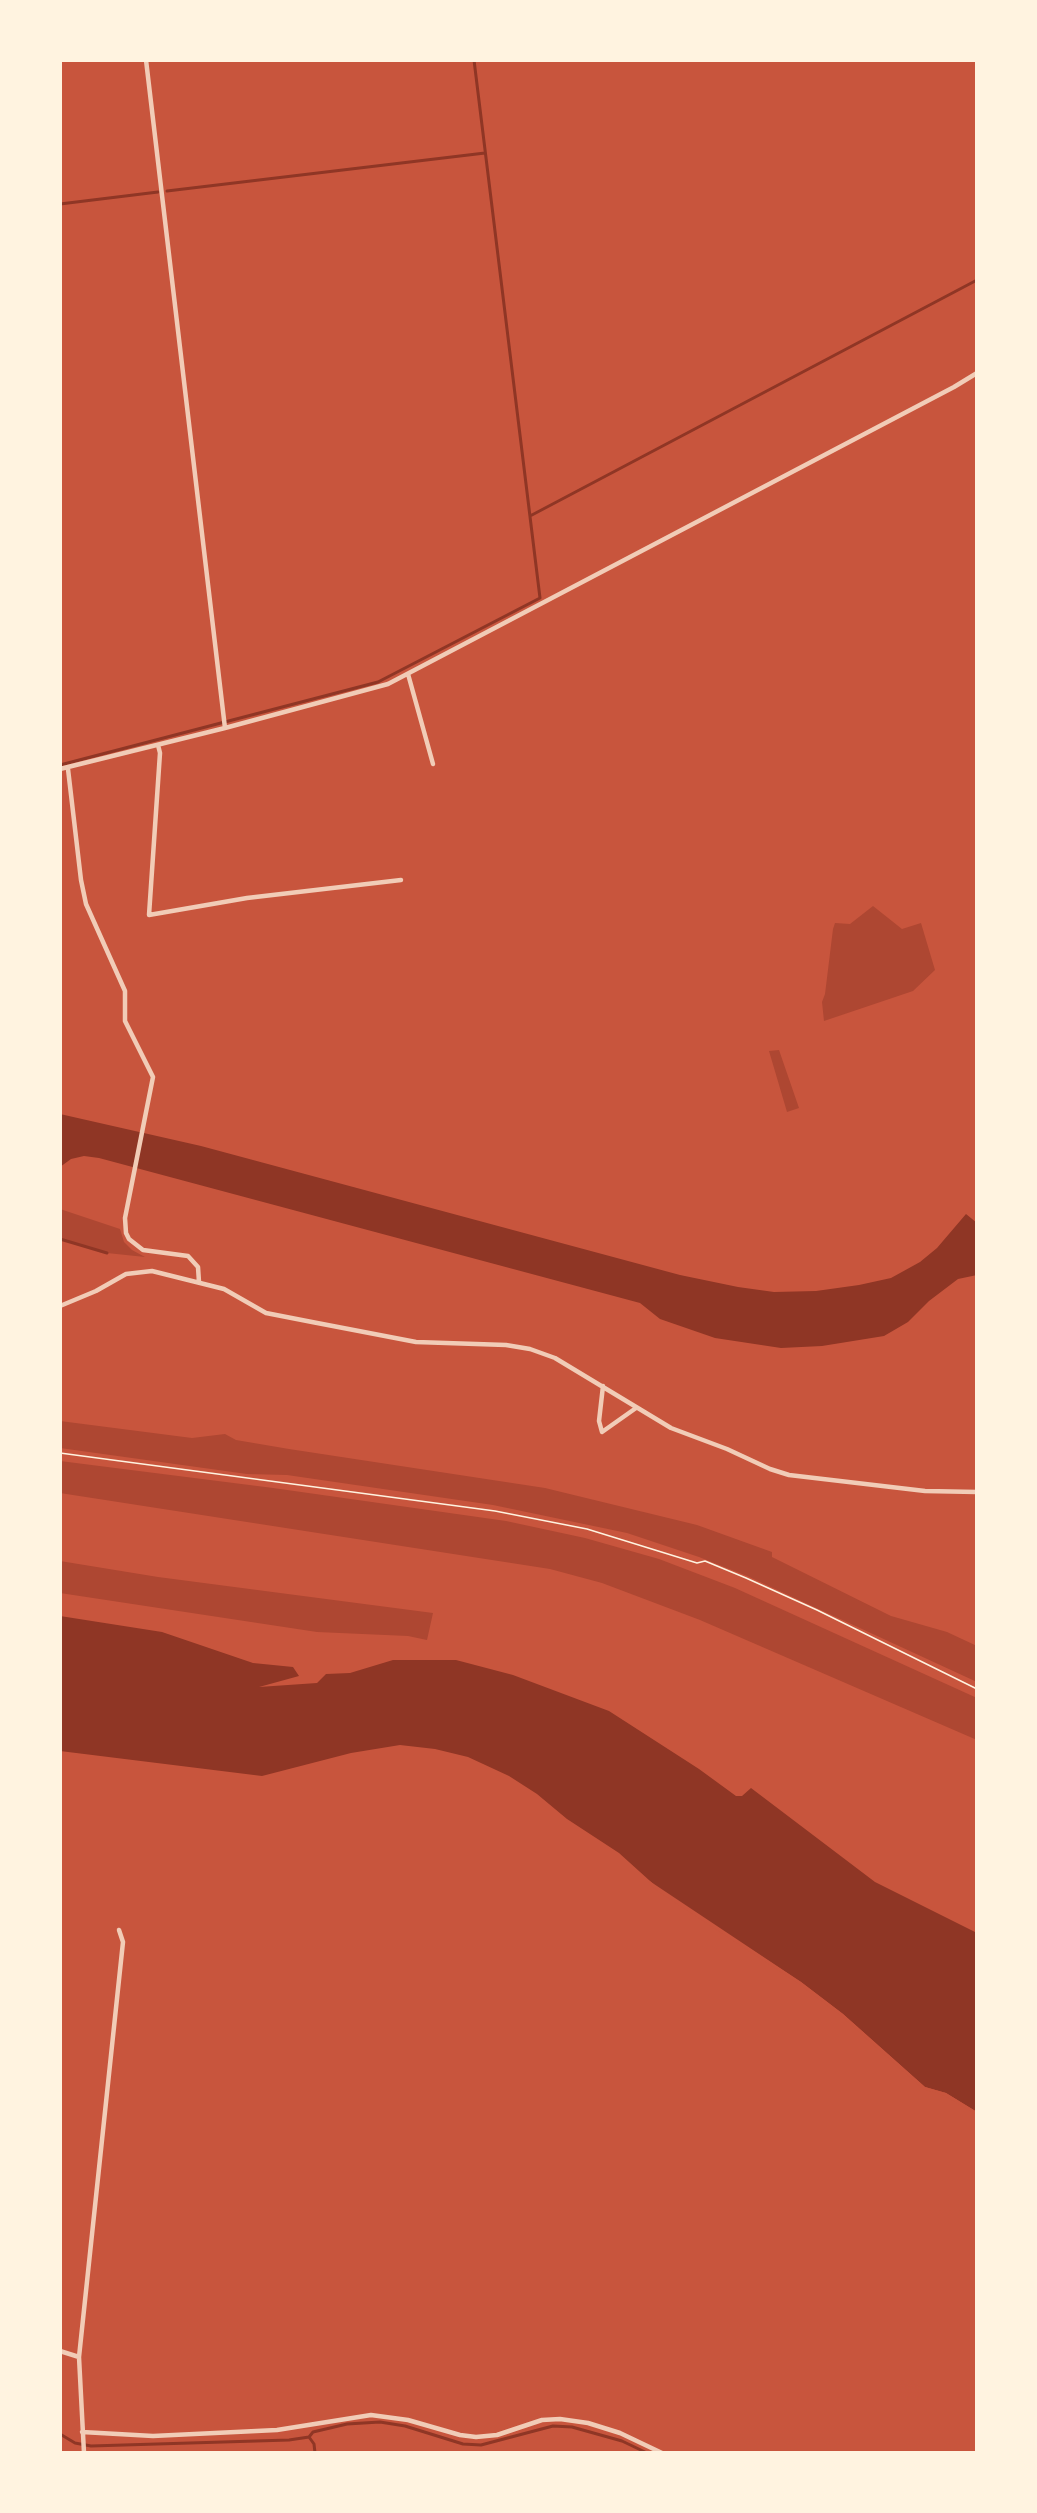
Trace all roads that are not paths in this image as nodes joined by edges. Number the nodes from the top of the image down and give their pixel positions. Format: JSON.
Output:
{"nodes":[{"id":1,"x":146,"y":60,"type":"edge"},
{"id":2,"x":977,"y":373,"type":"edge"},
{"id":3,"x":408,"y":674,"type":"junction"},
{"id":4,"x":225,"y":728,"type":"junction"},
{"id":5,"x":158,"y":745,"type":"junction"},
{"id":6,"x":433,"y":764,"type":"dead end"},
{"id":7,"x":60,"y":769,"type":"edge"},
{"id":8,"x":68,"y":769,"type":"junction"},
{"id":9,"x":401,"y":880,"type":"dead end"},
{"id":10,"x":199,"y":1282,"type":"junction"},
{"id":11,"x":60,"y":1306,"type":"edge"},
{"id":12,"x":603,"y":1386,"type":"junction"},
{"id":13,"x":636,"y":1408,"type":"junction"},
{"id":14,"x":977,"y":1492,"type":"edge"},
{"id":15,"x":119,"y":1930,"type":"dead end"},
{"id":16,"x":60,"y":2351,"type":"edge"},
{"id":17,"x":79,"y":2357,"type":"junction"},
{"id":18,"x":82,"y":2432,"type":"junction"},
{"id":19,"x":84,"y":2453,"type":"edge"},
{"id":20,"x":662,"y":2453,"type":"edge"}],
"edges":[{"from":1,"to":4,"type":"street"},
{"from":2,"to":3,"type":"street"},
{"from":3,"to":4,"type":"street"},
{"from":3,"to":6,"type":"street"},
{"from":4,"to":5,"type":"street"},
{"from":5,"to":8,"type":"street"},
{"from":5,"to":9,"type":"street"},
{"from":7,"to":8,"type":"street"},
{"from":8,"to":10,"type":"street"},
{"from":10,"to":11,"type":"street"},
{"from":10,"to":12,"type":"street"},
{"from":12,"to":13,"type":"street"},
{"from":12,"to":13,"type":"street"},
{"from":13,"to":14,"type":"street"},
{"from":15,"to":17,"type":"street"},
{"from":16,"to":17,"type":"street"},
{"from":17,"to":18,"type":"street"},
{"from":18,"to":19,"type":"street"},
{"from":18,"to":20,"type":"street"}]}
